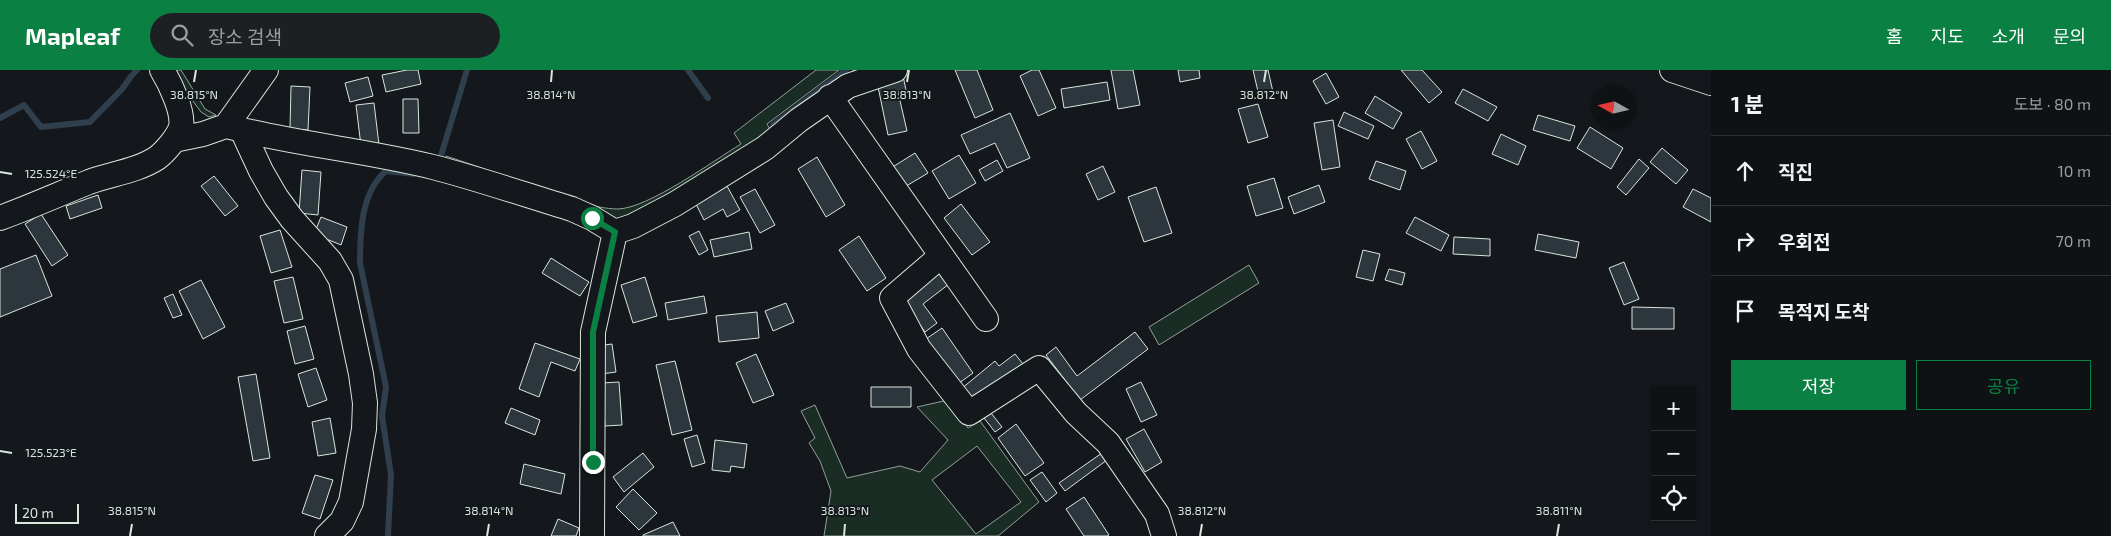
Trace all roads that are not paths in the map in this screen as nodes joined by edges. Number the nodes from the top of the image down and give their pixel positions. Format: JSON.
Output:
{"nodes":[{"id":1,"x":162,"y":70,"type":"edge"},
{"id":2,"x":266,"y":70,"type":"edge"},
{"id":3,"x":895,"y":70,"type":"edge"},
{"id":4,"x":1672,"y":70,"type":"edge"},
{"id":5,"x":1711,"y":83,"type":"edge"},
{"id":6,"x":830,"y":97,"type":"junction"},
{"id":7,"x":234,"y":128,"type":"junction"},
{"id":8,"x":174,"y":140,"type":"junction"},
{"id":9,"x":0,"y":218,"type":"edge"},
{"id":10,"x":615,"y":232,"type":"junction"},
{"id":11,"x":941,"y":256,"type":"junction"},
{"id":12,"x":986,"y":319,"type":"dead end"},
{"id":13,"x":327,"y":536,"type":"edge"},
{"id":14,"x":592,"y":536,"type":"edge"},
{"id":15,"x":1164,"y":536,"type":"edge"}],
"edges":[{"from":1,"to":8,"type":"street"},
{"from":2,"to":7,"type":"street"},
{"from":3,"to":6,"type":"street"},
{"from":4,"to":5,"type":"street"},
{"from":6,"to":10,"type":"street"},
{"from":6,"to":11,"type":"street"},
{"from":7,"to":8,"type":"street"},
{"from":7,"to":10,"type":"street"},
{"from":7,"to":13,"type":"street"},
{"from":8,"to":9,"type":"street"},
{"from":10,"to":14,"type":"street"},
{"from":11,"to":12,"type":"street"},
{"from":11,"to":15,"type":"street"}]}
